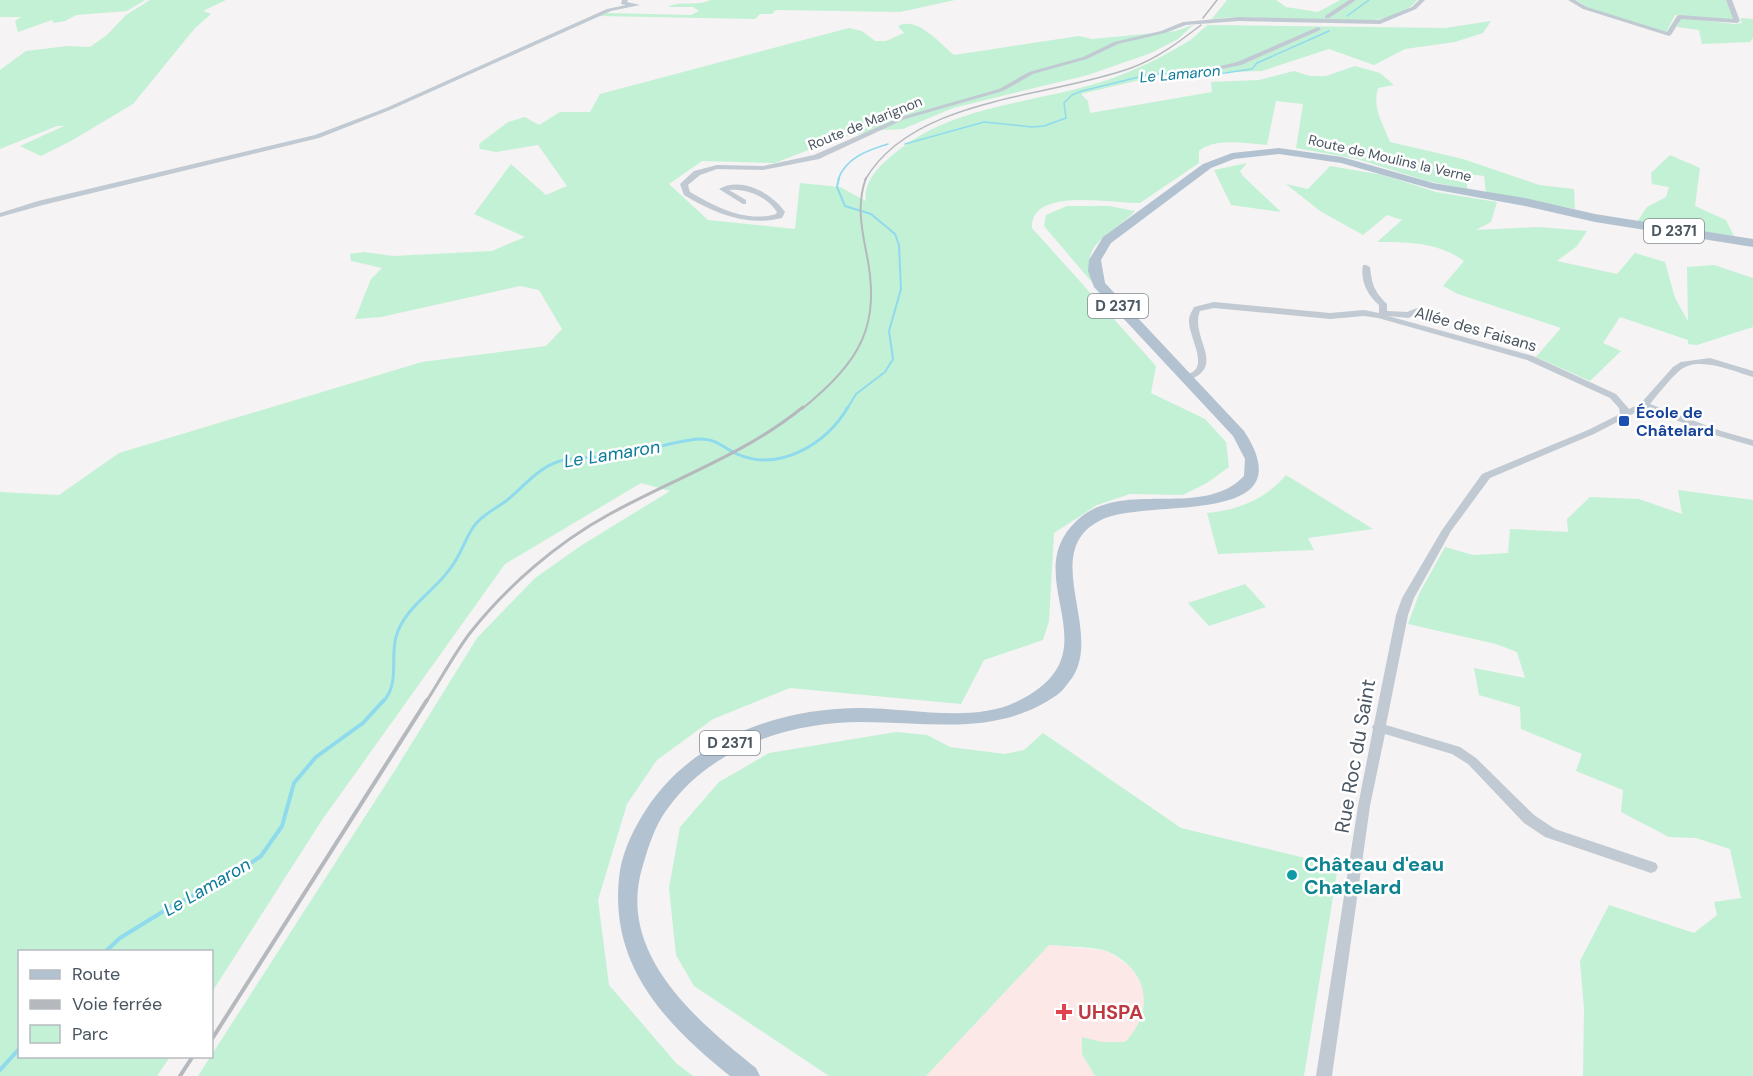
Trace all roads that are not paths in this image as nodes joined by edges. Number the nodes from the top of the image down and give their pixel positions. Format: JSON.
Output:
{"nodes":[{"id":1,"x":626,"y":0,"type":"edge"},
{"id":2,"x":1353,"y":0,"type":"edge"},
{"id":3,"x":1422,"y":0,"type":"edge"},
{"id":4,"x":1571,"y":0,"type":"edge"},
{"id":5,"x":1729,"y":0,"type":"edge"},
{"id":6,"x":1327,"y":17,"type":"dead end"},
{"id":7,"x":1318,"y":29,"type":"dead end"},
{"id":8,"x":1202,"y":70,"type":"dead end"},
{"id":9,"x":743,"y":202,"type":"dead end"},
{"id":10,"x":0,"y":215,"type":"edge"},
{"id":11,"x":1753,"y":243,"type":"edge"},
{"id":12,"x":1366,"y":267,"type":"dead end"},
{"id":13,"x":1425,"y":312,"type":"dead end"},
{"id":14,"x":1383,"y":315,"type":"junction"},
{"id":15,"x":1753,"y":374,"type":"edge"},
{"id":16,"x":1186,"y":378,"type":"junction"},
{"id":17,"x":1645,"y":405,"type":"junction"},
{"id":18,"x":1624,"y":413,"type":"junction"},
{"id":19,"x":1753,"y":443,"type":"edge"},
{"id":20,"x":1070,"y":611,"type":"junction"},
{"id":21,"x":1378,"y":727,"type":"junction"},
{"id":22,"x":1651,"y":867,"type":"dead end"},
{"id":23,"x":732,"y":1076,"type":"edge"},
{"id":24,"x":748,"y":1076,"type":"edge"},
{"id":25,"x":1324,"y":1076,"type":"edge"}],
"edges":[{"from":1,"to":10,"type":"street"},
{"from":2,"to":6,"type":"street"},
{"from":3,"to":9,"type":"street","name":"Route de Marignon"},
{"from":4,"to":5,"type":"street"},
{"from":7,"to":8,"type":"street"},
{"from":11,"to":16,"type":"main road","name":"Route de Moulins la Verne","number":"D 2371"},
{"from":12,"to":14,"type":"street"},
{"from":13,"to":14,"type":"street"},
{"from":14,"to":16,"type":"street"},
{"from":14,"to":18,"type":"street","name":"Allée des Faisans"},
{"from":15,"to":17,"type":"street"},
{"from":16,"to":20,"type":"main road","name":"Route de Moulins la Verne","number":"D 2371"},
{"from":17,"to":18,"type":"street","name":"Rue Roc du Saint"},
{"from":17,"to":19,"type":"street"},
{"from":18,"to":21,"type":"street","name":"Rue Roc du Saint"},
{"from":20,"to":23,"type":"main road","number":"D 2371"},
{"from":20,"to":24,"type":"main road","number":"D 2371"},
{"from":21,"to":22,"type":"street"},
{"from":21,"to":25,"type":"street","name":"Rue Roc du Saint"}]}
